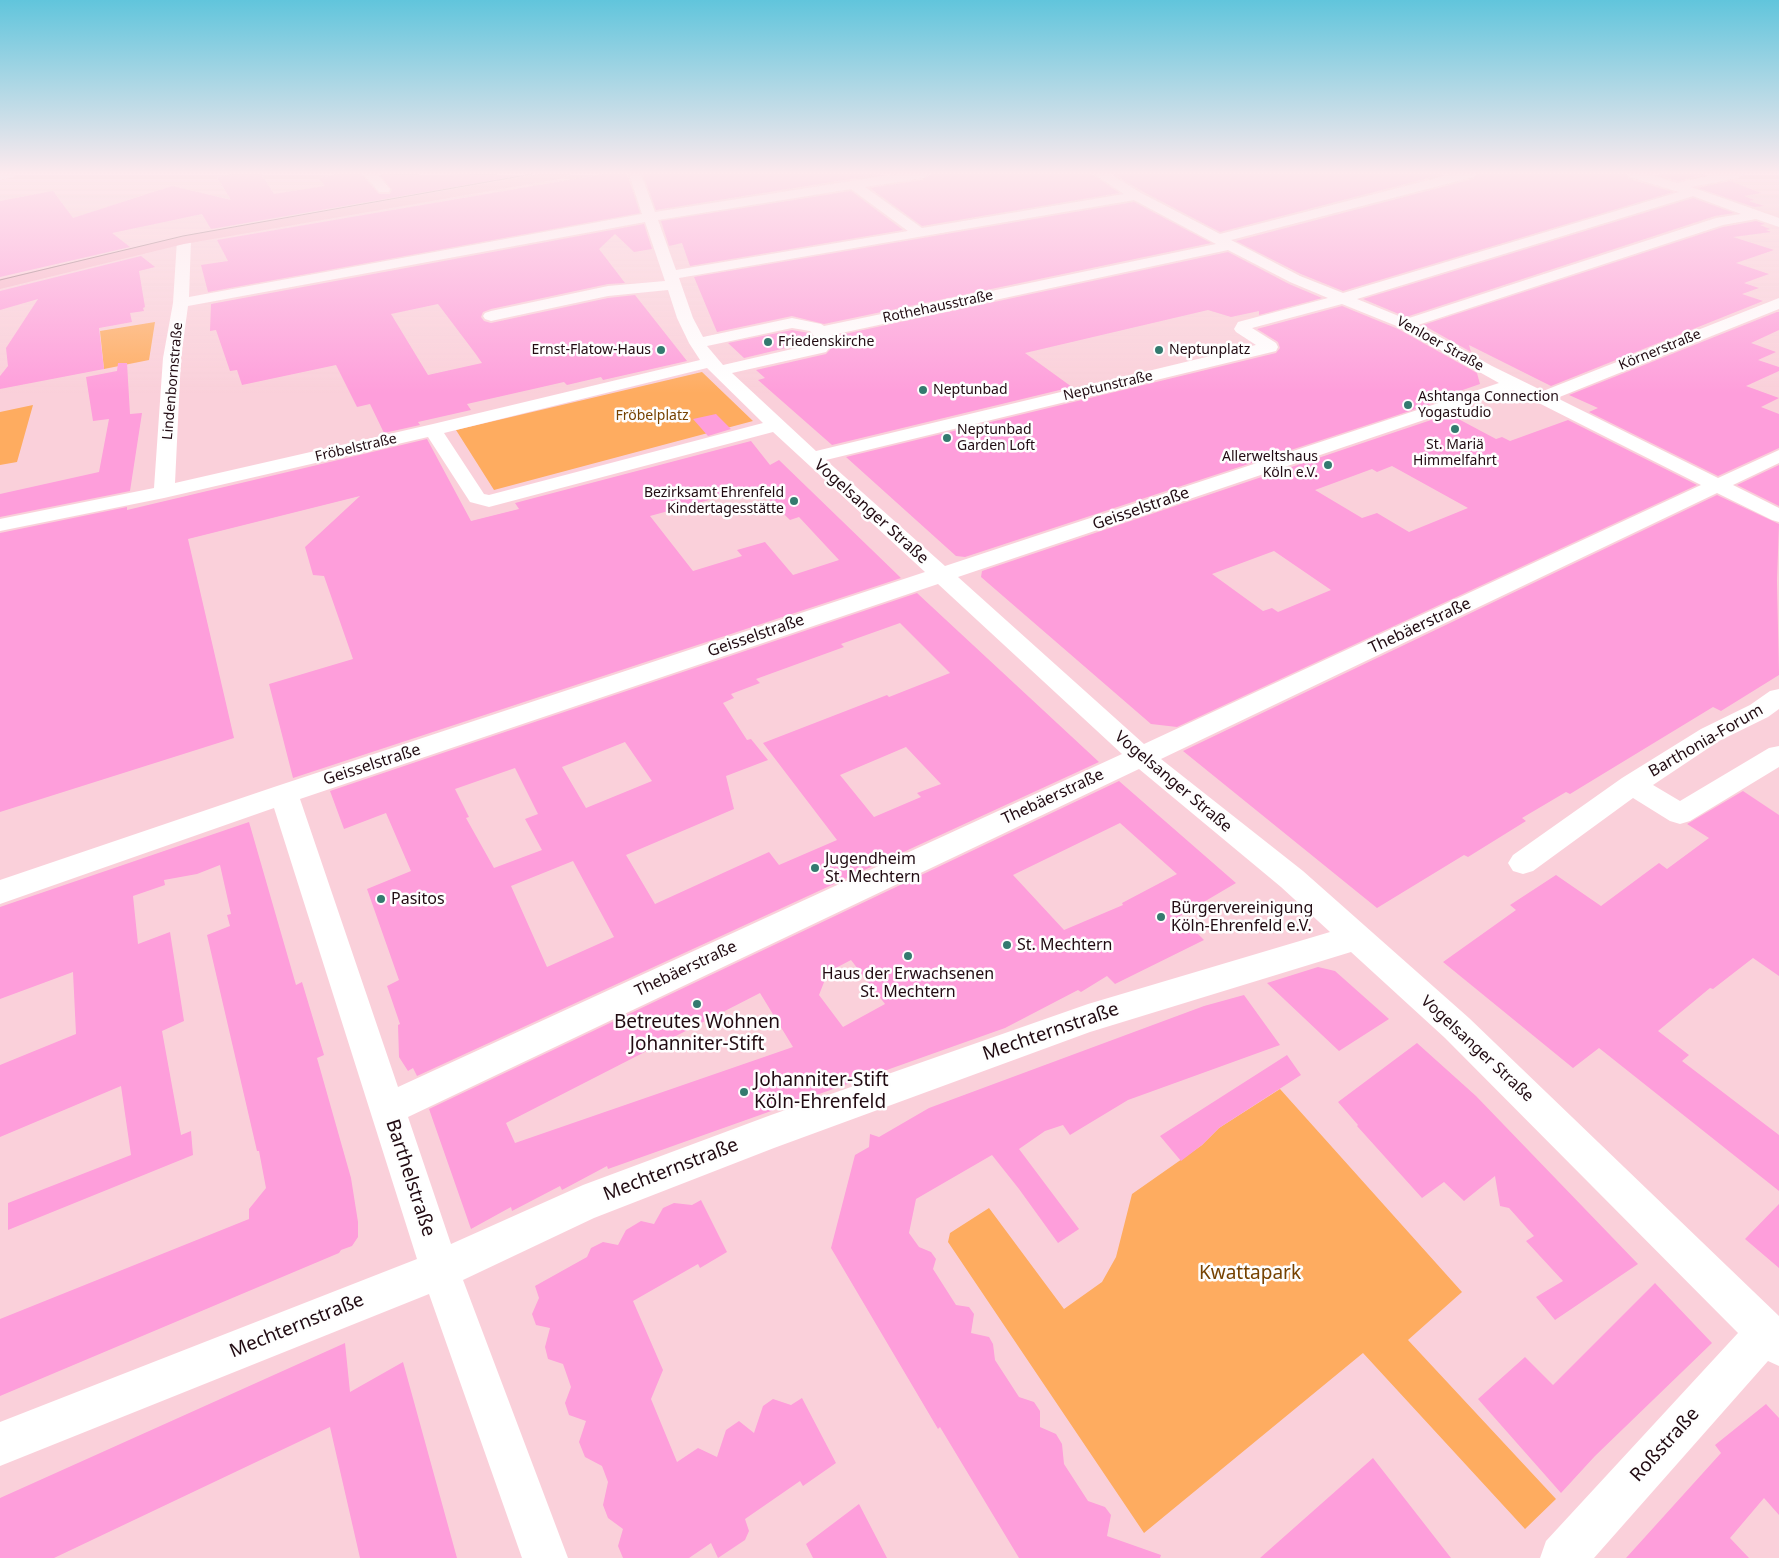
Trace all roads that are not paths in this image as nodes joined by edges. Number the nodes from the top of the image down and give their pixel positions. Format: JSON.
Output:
{"nodes":[{"id":1,"x":156,"y":247,"type":"edge"},
{"id":2,"x":184,"y":247,"type":"edge"},
{"id":3,"x":490,"y":247,"type":"edge"},
{"id":4,"x":660,"y":247,"type":"edge"},
{"id":5,"x":848,"y":247,"type":"edge"},
{"id":6,"x":1203,"y":247,"type":"edge"},
{"id":7,"x":1233,"y":247,"type":"edge"},
{"id":8,"x":1513,"y":247,"type":"edge"},
{"id":9,"x":1642,"y":247,"type":"edge"},
{"id":10,"x":672,"y":280,"type":"junction"},
{"id":11,"x":0,"y":284,"type":"edge"},
{"id":12,"x":1341,"y":299,"type":"junction"},
{"id":13,"x":1779,"y":303,"type":"edge"},
{"id":14,"x":181,"y":304,"type":"junction"},
{"id":15,"x":491,"y":316,"type":"dead end"},
{"id":16,"x":1405,"y":324,"type":"junction"},
{"id":17,"x":821,"y":332,"type":"junction"},
{"id":18,"x":697,"y":343,"type":"junction"},
{"id":19,"x":715,"y":367,"type":"junction"},
{"id":20,"x":1514,"y":384,"type":"junction"},
{"id":21,"x":1542,"y":398,"type":"junction"},
{"id":22,"x":776,"y":425,"type":"junction"},
{"id":23,"x":433,"y":430,"type":"junction"},
{"id":24,"x":1779,"y":456,"type":"edge"},
{"id":25,"x":812,"y":458,"type":"junction"},
{"id":26,"x":1719,"y":486,"type":"junction"},
{"id":27,"x":164,"y":492,"type":"junction"},
{"id":28,"x":1779,"y":516,"type":"edge"},
{"id":29,"x":0,"y":526,"type":"edge"},
{"id":30,"x":942,"y":575,"type":"junction"},
{"id":31,"x":1779,"y":697,"type":"edge"},
{"id":32,"x":1141,"y":755,"type":"junction"},
{"id":33,"x":1779,"y":755,"type":"edge"},
{"id":34,"x":1632,"y":785,"type":"junction"},
{"id":35,"x":284,"y":794,"type":"junction"},
{"id":36,"x":1523,"y":863,"type":"dead end"},
{"id":37,"x":0,"y":892,"type":"edge"},
{"id":38,"x":1357,"y":937,"type":"junction"},
{"id":39,"x":387,"y":1109,"type":"junction"},
{"id":40,"x":440,"y":1270,"type":"junction"},
{"id":41,"x":1773,"y":1339,"type":"edge"},
{"id":42,"x":0,"y":1444,"type":"edge"},
{"id":43,"x":545,"y":1558,"type":"edge"},
{"id":44,"x":1563,"y":1558,"type":"edge"}],
"edges":[{"from":1,"to":11,"type":"main road"},
{"from":2,"to":14,"type":"street","name":"Lindenbornstraße"},
{"from":3,"to":14,"type":"street"},
{"from":4,"to":10,"type":"street","name":"Vogelsanger Straße"},
{"from":5,"to":10,"type":"street"},
{"from":6,"to":17,"type":"street","name":"Rothehausstraße"},
{"from":7,"to":12,"type":"street","name":"Venloer Straße"},
{"from":8,"to":12,"type":"street"},
{"from":9,"to":16,"type":"street"},
{"from":10,"to":15,"type":"street"},
{"from":10,"to":18,"type":"street","name":"Vogelsanger Straße"},
{"from":12,"to":16,"type":"street","name":"Venloer Straße"},
{"from":12,"to":25,"type":"street","name":"Neptunstraße"},
{"from":13,"to":21,"type":"street","name":"Körnerstraße"},
{"from":14,"to":27,"type":"street","name":"Lindenbornstraße"},
{"from":16,"to":20,"type":"street","name":"Venloer Straße"},
{"from":17,"to":18,"type":"street"},
{"from":17,"to":19,"type":"street"},
{"from":18,"to":19,"type":"street","name":"Vogelsanger Straße"},
{"from":19,"to":22,"type":"street","name":"Vogelsanger Straße"},
{"from":19,"to":23,"type":"street","name":"Fröbelstraße"},
{"from":20,"to":21,"type":"street","name":"Venloer Straße"},
{"from":20,"to":30,"type":"street","name":"Geisselstraße"},
{"from":21,"to":26,"type":"street","name":"Venloer Straße"},
{"from":22,"to":23,"type":"street"},
{"from":22,"to":25,"type":"street","name":"Vogelsanger Straße"},
{"from":23,"to":27,"type":"street","name":"Fröbelstraße"},
{"from":24,"to":26,"type":"street","name":"Thebäerstraße"},
{"from":25,"to":30,"type":"street","name":"Vogelsanger Straße"},
{"from":26,"to":28,"type":"street","name":"Venloer Straße"},
{"from":26,"to":32,"type":"street","name":"Thebäerstraße"},
{"from":27,"to":29,"type":"street","name":"Fröbelstraße"},
{"from":30,"to":32,"type":"street","name":"Vogelsanger Straße"},
{"from":30,"to":35,"type":"street","name":"Geisselstraße"},
{"from":31,"to":34,"type":"street","name":"Barthonia-Forum"},
{"from":32,"to":38,"type":"street","name":"Vogelsanger Straße"},
{"from":32,"to":39,"type":"street","name":"Thebäerstraße"},
{"from":33,"to":34,"type":"street","name":"Barthonia-Forum"},
{"from":34,"to":36,"type":"street","name":"Barthonia-Forum"},
{"from":35,"to":37,"type":"street","name":"Geisselstraße"},
{"from":35,"to":39,"type":"street","name":"Barthelstraße"},
{"from":38,"to":40,"type":"street","name":"Mechternstraße"},
{"from":38,"to":41,"type":"street","name":"Vogelsanger Straße"},
{"from":39,"to":40,"type":"street","name":"Barthelstraße"},
{"from":40,"to":42,"type":"street","name":"Mechternstraße"},
{"from":40,"to":43,"type":"street","name":"Barthelstraße"},
{"from":41,"to":44,"type":"street","name":"Roßstraße"}]}
